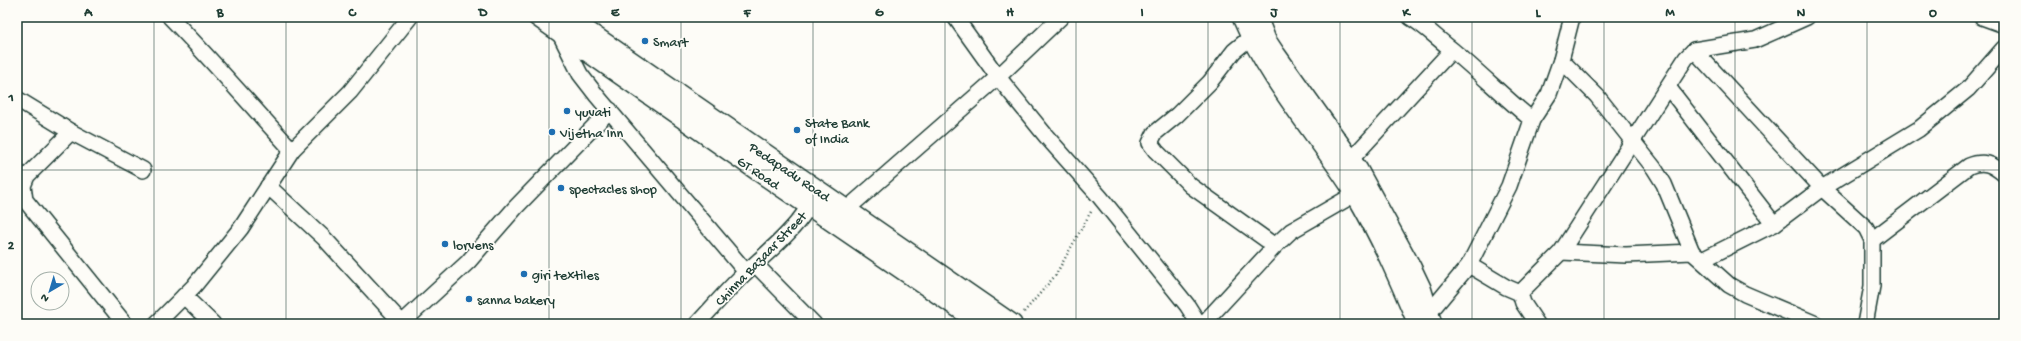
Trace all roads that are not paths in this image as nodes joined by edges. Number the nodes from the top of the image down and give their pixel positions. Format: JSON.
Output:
{"nodes":[{"id":1,"x":170,"y":17,"type":"edge"},
{"id":2,"x":410,"y":17,"type":"edge"},
{"id":3,"x":538,"y":17,"type":"edge"},
{"id":4,"x":955,"y":17,"type":"edge"},
{"id":5,"x":1060,"y":17,"type":"edge"},
{"id":6,"x":1242,"y":17,"type":"edge"},
{"id":7,"x":1257,"y":17,"type":"edge"},
{"id":8,"x":1410,"y":17,"type":"edge"},
{"id":9,"x":1572,"y":17,"type":"edge"},
{"id":10,"x":1807,"y":17,"type":"edge"},
{"id":11,"x":1982,"y":17,"type":"edge"},
{"id":12,"x":563,"y":24,"type":"edge"},
{"id":13,"x":2004,"y":25,"type":"edge"},
{"id":14,"x":1251,"y":37,"type":"junction"},
{"id":15,"x":2004,"y":48,"type":"edge"},
{"id":16,"x":1452,"y":50,"type":"junction"},
{"id":17,"x":1694,"y":50,"type":"junction"},
{"id":18,"x":1561,"y":60,"type":"junction"},
{"id":19,"x":998,"y":77,"type":"junction"},
{"id":20,"x":1668,"y":87,"type":"junction"},
{"id":21,"x":17,"y":99,"type":"edge"},
{"id":22,"x":610,"y":110,"type":"junction"},
{"id":23,"x":1532,"y":120,"type":"junction"},
{"id":24,"x":71,"y":132,"type":"junction"},
{"id":25,"x":1632,"y":142,"type":"junction"},
{"id":26,"x":292,"y":150,"type":"junction"},
{"id":27,"x":1345,"y":166,"type":"junction"},
{"id":28,"x":143,"y":170,"type":"dead end"},
{"id":29,"x":2004,"y":174,"type":"edge"},
{"id":30,"x":20,"y":186,"type":"edge"},
{"id":31,"x":268,"y":186,"type":"junction"},
{"id":32,"x":815,"y":187,"type":"junction"},
{"id":33,"x":1822,"y":188,"type":"junction"},
{"id":34,"x":1355,"y":194,"type":"junction"},
{"id":35,"x":810,"y":205,"type":"junction"},
{"id":36,"x":847,"y":209,"type":"junction"},
{"id":37,"x":1774,"y":224,"type":"junction"},
{"id":38,"x":1872,"y":240,"type":"junction"},
{"id":39,"x":1275,"y":246,"type":"junction"},
{"id":40,"x":1561,"y":252,"type":"junction"},
{"id":41,"x":1697,"y":256,"type":"junction"},
{"id":42,"x":1469,"y":265,"type":"junction"},
{"id":43,"x":751,"y":268,"type":"junction"},
{"id":44,"x":1520,"y":293,"type":"junction"},
{"id":45,"x":184,"y":296,"type":"junction"},
{"id":46,"x":1017,"y":319,"type":"edge"},
{"id":47,"x":1426,"y":320,"type":"edge"},
{"id":48,"x":125,"y":324,"type":"edge"},
{"id":49,"x":156,"y":324,"type":"edge"},
{"id":50,"x":213,"y":324,"type":"edge"},
{"id":51,"x":403,"y":324,"type":"edge"},
{"id":52,"x":697,"y":324,"type":"edge"},
{"id":53,"x":814,"y":324,"type":"edge"},
{"id":54,"x":982,"y":324,"type":"edge"},
{"id":55,"x":1199,"y":324,"type":"edge"},
{"id":56,"x":1203,"y":324,"type":"edge"},
{"id":57,"x":1537,"y":324,"type":"edge"},
{"id":58,"x":1816,"y":324,"type":"edge"},
{"id":59,"x":1865,"y":324,"type":"edge"}],
"edges":[{"from":1,"to":26,"type":"street"},
{"from":2,"to":26,"type":"street"},
{"from":3,"to":12,"type":"main road","name":"GT Road"},
{"from":4,"to":19,"type":"street"},
{"from":5,"to":19,"type":"street"},
{"from":6,"to":14,"type":"main road"},
{"from":7,"to":27,"type":"main road"},
{"from":8,"to":16,"type":"street"},
{"from":9,"to":18,"type":"street"},
{"from":10,"to":17,"type":"street"},
{"from":11,"to":13,"type":"street"},
{"from":12,"to":22,"type":"street"},
{"from":12,"to":32,"type":"main road","name":"Pedapadu Road"},
{"from":12,"to":35,"type":"main road","name":"GT Road"},
{"from":14,"to":27,"type":"main road"},
{"from":14,"to":39,"type":"street"},
{"from":15,"to":33,"type":"street"},
{"from":16,"to":23,"type":"street"},
{"from":16,"to":27,"type":"street"},
{"from":17,"to":20,"type":"street"},
{"from":17,"to":33,"type":"street"},
{"from":18,"to":23,"type":"street"},
{"from":18,"to":25,"type":"street"},
{"from":19,"to":36,"type":"street"},
{"from":19,"to":55,"type":"street"},
{"from":20,"to":25,"type":"street"},
{"from":20,"to":37,"type":"street"},
{"from":21,"to":24,"type":"street"},
{"from":22,"to":43,"type":"street"},
{"from":22,"to":51,"type":"street"},
{"from":23,"to":42,"type":"street"},
{"from":24,"to":28,"type":"street"},
{"from":24,"to":30,"type":"street"},
{"from":25,"to":40,"type":"street"},
{"from":25,"to":41,"type":"street"},
{"from":26,"to":31,"type":"street"},
{"from":27,"to":34,"type":"main road"},
{"from":27,"to":47,"type":"main road"},
{"from":29,"to":38,"type":"street"},
{"from":30,"to":48,"type":"street"},
{"from":31,"to":45,"type":"street"},
{"from":31,"to":51,"type":"street"},
{"from":32,"to":35,"type":"street","name":"Chinna Bazaar Street"},
{"from":32,"to":36,"type":"main road","name":"Pedapadu Road"},
{"from":33,"to":37,"type":"street"},
{"from":33,"to":38,"type":"street"},
{"from":34,"to":39,"type":"street"},
{"from":34,"to":47,"type":"main road"},
{"from":35,"to":43,"type":"street","name":"Chinna Bazaar Street"},
{"from":35,"to":54,"type":"main road","name":"GT Road"},
{"from":36,"to":46,"type":"main road","name":"Pedapadu Road"},
{"from":37,"to":41,"type":"street"},
{"from":38,"to":59,"type":"street"},
{"from":39,"to":56,"type":"street"},
{"from":40,"to":41,"type":"street"},
{"from":40,"to":44,"type":"street"},
{"from":41,"to":58,"type":"street"},
{"from":42,"to":44,"type":"street"},
{"from":42,"to":47,"type":"street"},
{"from":43,"to":52,"type":"street","name":"Chinna Bazaar Street"},
{"from":43,"to":53,"type":"street"},
{"from":44,"to":57,"type":"street"},
{"from":45,"to":49,"type":"street"},
{"from":45,"to":50,"type":"street"}]}
